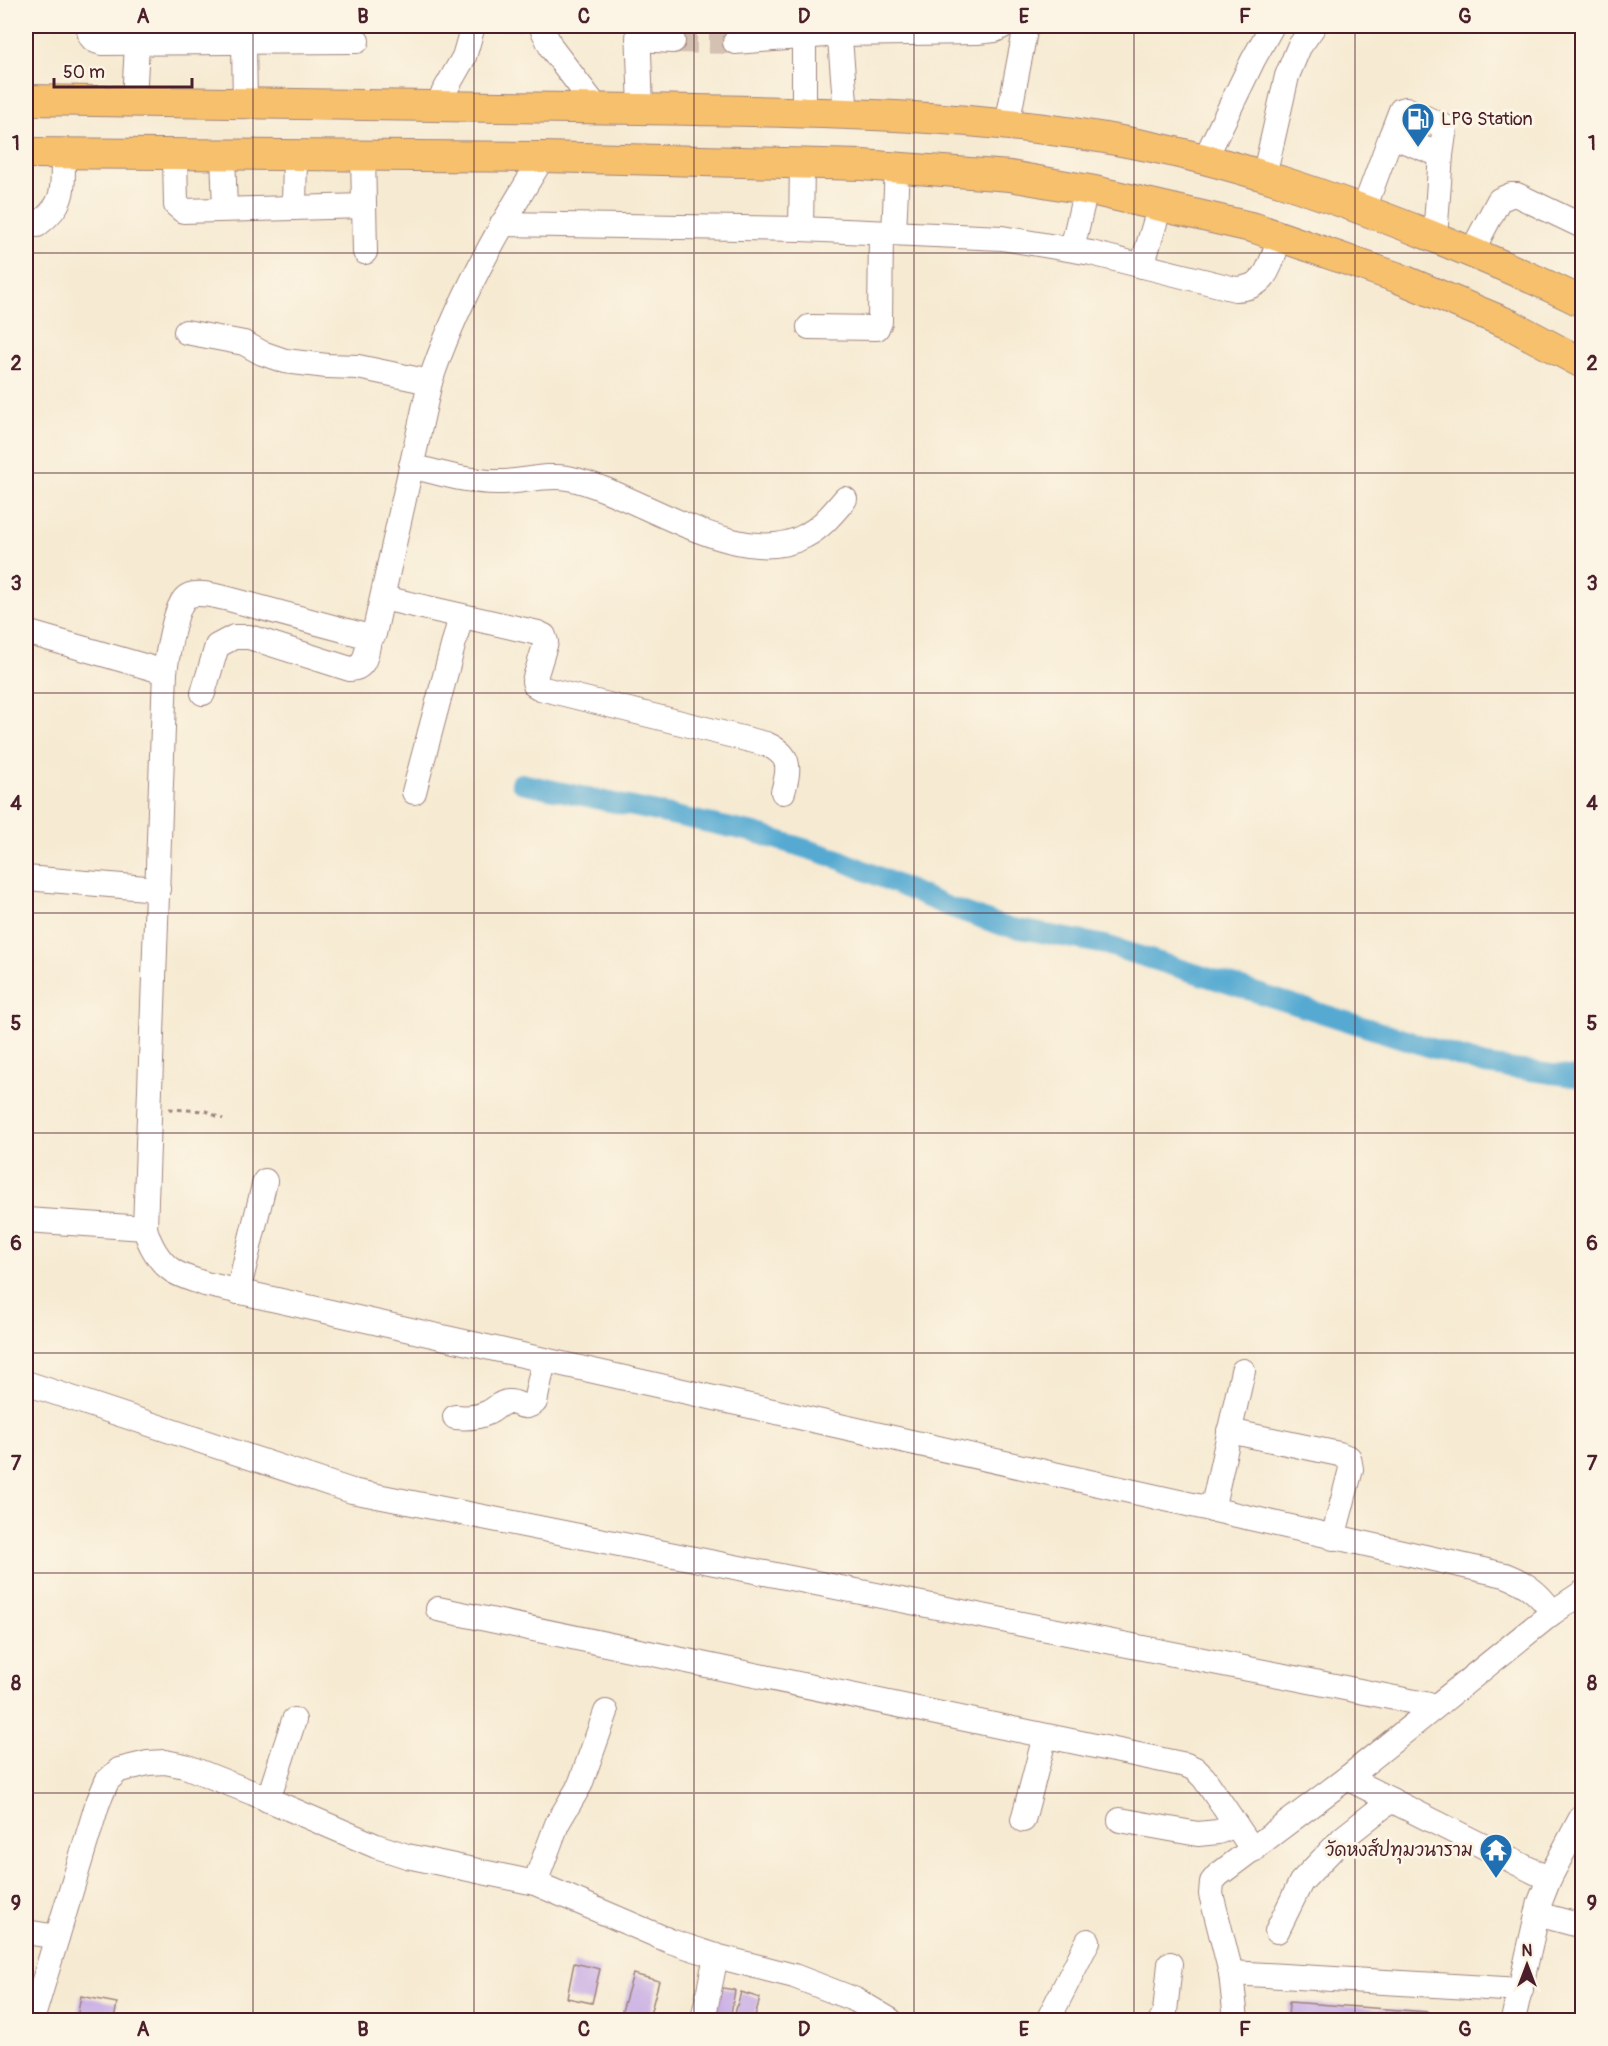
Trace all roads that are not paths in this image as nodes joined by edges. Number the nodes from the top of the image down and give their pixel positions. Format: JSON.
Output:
{"nodes":[{"id":1,"x":89,"y":26,"type":"edge"},
{"id":2,"x":473,"y":26,"type":"edge"},
{"id":3,"x":541,"y":26,"type":"edge"},
{"id":4,"x":1003,"y":26,"type":"edge"},
{"id":5,"x":1026,"y":26,"type":"edge"},
{"id":6,"x":1272,"y":26,"type":"edge"},
{"id":7,"x":1314,"y":26,"type":"edge"},
{"id":8,"x":922,"y":29,"type":"edge"},
{"id":9,"x":838,"y":30,"type":"edge"},
{"id":10,"x":638,"y":32,"type":"edge"},
{"id":11,"x":804,"y":32,"type":"edge"},
{"id":12,"x":357,"y":41,"type":"dead end"},
{"id":13,"x":673,"y":41,"type":"tunnel mouth"},
{"id":14,"x":735,"y":42,"type":"tunnel mouth"},
{"id":15,"x":244,"y":43,"type":"junction"},
{"id":16,"x":137,"y":44,"type":"junction"},
{"id":17,"x":26,"y":100,"type":"edge"},
{"id":18,"x":134,"y":102,"type":"junction"},
{"id":19,"x":245,"y":104,"type":"junction"},
{"id":20,"x":436,"y":106,"type":"junction"},
{"id":21,"x":597,"y":108,"type":"junction"},
{"id":22,"x":641,"y":109,"type":"junction"},
{"id":23,"x":804,"y":113,"type":"junction"},
{"id":24,"x":846,"y":115,"type":"junction"},
{"id":25,"x":1007,"y":125,"type":"junction"},
{"id":26,"x":26,"y":153,"type":"edge"},
{"id":27,"x":63,"y":153,"type":"junction"},
{"id":28,"x":175,"y":154,"type":"junction"},
{"id":29,"x":223,"y":154,"type":"junction"},
{"id":30,"x":295,"y":155,"type":"junction"},
{"id":31,"x":363,"y":155,"type":"junction"},
{"id":32,"x":543,"y":157,"type":"junction"},
{"id":33,"x":1204,"y":161,"type":"junction"},
{"id":34,"x":802,"y":164,"type":"junction"},
{"id":35,"x":897,"y":167,"type":"junction"},
{"id":36,"x":1264,"y":177,"type":"junction"},
{"id":37,"x":1086,"y":189,"type":"junction"},
{"id":38,"x":364,"y":206,"type":"junction"},
{"id":39,"x":1160,"y":206,"type":"junction"},
{"id":40,"x":294,"y":208,"type":"junction"},
{"id":41,"x":1364,"y":209,"type":"junction"},
{"id":42,"x":225,"y":210,"type":"junction"},
{"id":43,"x":502,"y":224,"type":"junction"},
{"id":44,"x":38,"y":225,"type":"dead end"},
{"id":45,"x":1582,"y":226,"type":"edge"},
{"id":46,"x":801,"y":229,"type":"junction"},
{"id":47,"x":887,"y":233,"type":"junction"},
{"id":48,"x":1280,"y":236,"type":"junction"},
{"id":49,"x":1435,"y":237,"type":"junction"},
{"id":50,"x":1072,"y":249,"type":"junction"},
{"id":51,"x":1472,"y":251,"type":"junction"},
{"id":52,"x":365,"y":252,"type":"dead end"},
{"id":53,"x":1142,"y":266,"type":"junction"},
{"id":54,"x":1582,"y":302,"type":"edge"},
{"id":55,"x":809,"y":327,"type":"dead end"},
{"id":56,"x":186,"y":332,"type":"dead end"},
{"id":57,"x":1582,"y":363,"type":"edge"},
{"id":58,"x":430,"y":382,"type":"junction"},
{"id":59,"x":411,"y":466,"type":"junction"},
{"id":60,"x":845,"y":499,"type":"dead end"},
{"id":61,"x":383,"y":594,"type":"junction"},
{"id":62,"x":461,"y":616,"type":"junction"},
{"id":63,"x":26,"y":632,"type":"edge"},
{"id":64,"x":370,"y":636,"type":"junction"},
{"id":65,"x":165,"y":672,"type":"junction"},
{"id":66,"x":203,"y":693,"type":"dead end"},
{"id":67,"x":414,"y":792,"type":"dead end"},
{"id":68,"x":783,"y":792,"type":"dead end"},
{"id":69,"x":26,"y":878,"type":"edge"},
{"id":70,"x":158,"y":889,"type":"junction"},
{"id":71,"x":265,"y":1181,"type":"dead end"},
{"id":72,"x":26,"y":1220,"type":"edge"},
{"id":73,"x":145,"y":1228,"type":"junction"},
{"id":74,"x":238,"y":1292,"type":"junction"},
{"id":75,"x":544,"y":1360,"type":"junction"},
{"id":76,"x":1243,"y":1371,"type":"dead end"},
{"id":77,"x":26,"y":1383,"type":"edge"},
{"id":78,"x":455,"y":1417,"type":"dead end"},
{"id":79,"x":1230,"y":1431,"type":"junction"},
{"id":80,"x":1212,"y":1510,"type":"junction"},
{"id":81,"x":1333,"y":1538,"type":"junction"},
{"id":82,"x":1582,"y":1593,"type":"edge"},
{"id":83,"x":438,"y":1609,"type":"dead end"},
{"id":84,"x":1552,"y":1613,"type":"junction"},
{"id":85,"x":1435,"y":1706,"type":"junction"},
{"id":86,"x":606,"y":1712,"type":"dead end"},
{"id":87,"x":294,"y":1720,"type":"dead end"},
{"id":88,"x":1045,"y":1736,"type":"junction"},
{"id":89,"x":1347,"y":1778,"type":"junction"},
{"id":90,"x":268,"y":1800,"type":"junction"},
{"id":91,"x":1391,"y":1800,"type":"junction"},
{"id":92,"x":1582,"y":1816,"type":"edge"},
{"id":93,"x":1023,"y":1820,"type":"dead end"},
{"id":94,"x":1120,"y":1820,"type":"dead end"},
{"id":95,"x":1236,"y":1825,"type":"junction"},
{"id":96,"x":1253,"y":1850,"type":"junction"},
{"id":97,"x":1549,"y":1880,"type":"junction"},
{"id":98,"x":535,"y":1883,"type":"junction"},
{"id":99,"x":1537,"y":1914,"type":"junction"},
{"id":100,"x":1582,"y":1926,"type":"edge"},
{"id":101,"x":1277,"y":1931,"type":"dead end"},
{"id":102,"x":26,"y":1932,"type":"edge"},
{"id":103,"x":57,"y":1937,"type":"junction"},
{"id":104,"x":1088,"y":1941,"type":"dead end"},
{"id":105,"x":716,"y":1956,"type":"junction"},
{"id":106,"x":1170,"y":1964,"type":"dead end"},
{"id":107,"x":1231,"y":1973,"type":"junction"},
{"id":108,"x":1521,"y":1990,"type":"junction"},
{"id":109,"x":854,"y":2010,"type":"edge"},
{"id":110,"x":32,"y":2020,"type":"edge"},
{"id":111,"x":703,"y":2020,"type":"edge"},
{"id":112,"x":890,"y":2020,"type":"edge"},
{"id":113,"x":1048,"y":2020,"type":"edge"},
{"id":114,"x":1161,"y":2020,"type":"edge"},
{"id":115,"x":1236,"y":2020,"type":"edge"},
{"id":116,"x":1513,"y":2020,"type":"edge"}],
"edges":[{"from":1,"to":16,"type":"street"},
{"from":2,"to":20,"type":"street"},
{"from":3,"to":21,"type":"street"},
{"from":4,"to":8,"type":"street"},
{"from":5,"to":25,"type":"street"},
{"from":6,"to":33,"type":"street"},
{"from":7,"to":36,"type":"street"},
{"from":8,"to":9,"type":"street"},
{"from":9,"to":11,"type":"street"},
{"from":9,"to":24,"type":"street"},
{"from":10,"to":13,"type":"street"},
{"from":10,"to":22,"type":"street"},
{"from":11,"to":14,"type":"street"},
{"from":11,"to":23,"type":"street"},
{"from":12,"to":15,"type":"street"},
{"from":15,"to":16,"type":"street"},
{"from":15,"to":19,"type":"street"},
{"from":16,"to":18,"type":"street"},
{"from":17,"to":18,"type":"main road"},
{"from":18,"to":19,"type":"main road"},
{"from":19,"to":20,"type":"main road"},
{"from":20,"to":21,"type":"main road"},
{"from":21,"to":22,"type":"main road"},
{"from":22,"to":23,"type":"main road"},
{"from":23,"to":24,"type":"main road"},
{"from":24,"to":25,"type":"main road"},
{"from":25,"to":33,"type":"main road"},
{"from":26,"to":27,"type":"main road"},
{"from":27,"to":28,"type":"main road"},
{"from":27,"to":44,"type":"street"},
{"from":28,"to":29,"type":"main road"},
{"from":28,"to":42,"type":"street"},
{"from":29,"to":30,"type":"main road"},
{"from":29,"to":42,"type":"street"},
{"from":30,"to":31,"type":"main road"},
{"from":30,"to":40,"type":"street"},
{"from":31,"to":32,"type":"main road"},
{"from":31,"to":38,"type":"street"},
{"from":32,"to":34,"type":"main road"},
{"from":32,"to":43,"type":"street"},
{"from":33,"to":36,"type":"main road"},
{"from":34,"to":35,"type":"main road"},
{"from":34,"to":46,"type":"street"},
{"from":35,"to":37,"type":"main road"},
{"from":35,"to":47,"type":"street"},
{"from":36,"to":41,"type":"main road"},
{"from":37,"to":39,"type":"main road"},
{"from":37,"to":50,"type":"street"},
{"from":38,"to":40,"type":"street"},
{"from":38,"to":52,"type":"street"},
{"from":39,"to":48,"type":"main road"},
{"from":39,"to":53,"type":"street"},
{"from":40,"to":42,"type":"street"},
{"from":41,"to":49,"type":"main road"},
{"from":41,"to":49,"type":"street"},
{"from":43,"to":46,"type":"street"},
{"from":43,"to":58,"type":"street"},
{"from":45,"to":51,"type":"street"},
{"from":46,"to":47,"type":"street"},
{"from":47,"to":50,"type":"street"},
{"from":47,"to":55,"type":"street"},
{"from":48,"to":53,"type":"street"},
{"from":48,"to":57,"type":"main road"},
{"from":49,"to":51,"type":"main road"},
{"from":50,"to":53,"type":"street"},
{"from":51,"to":54,"type":"main road"},
{"from":56,"to":58,"type":"street"},
{"from":58,"to":59,"type":"street"},
{"from":59,"to":60,"type":"street"},
{"from":59,"to":61,"type":"street"},
{"from":61,"to":62,"type":"street"},
{"from":61,"to":64,"type":"street"},
{"from":62,"to":67,"type":"street"},
{"from":62,"to":68,"type":"street"},
{"from":63,"to":65,"type":"street"},
{"from":64,"to":65,"type":"street"},
{"from":64,"to":66,"type":"street"},
{"from":65,"to":70,"type":"street"},
{"from":69,"to":70,"type":"street"},
{"from":70,"to":73,"type":"street"},
{"from":71,"to":74,"type":"street"},
{"from":72,"to":73,"type":"street"},
{"from":73,"to":74,"type":"street"},
{"from":74,"to":75,"type":"street"},
{"from":75,"to":78,"type":"street"},
{"from":75,"to":80,"type":"street"},
{"from":76,"to":79,"type":"street"},
{"from":77,"to":85,"type":"street"},
{"from":79,"to":80,"type":"street"},
{"from":79,"to":81,"type":"street"},
{"from":80,"to":81,"type":"street"},
{"from":81,"to":84,"type":"street"},
{"from":82,"to":84,"type":"street"},
{"from":83,"to":88,"type":"street"},
{"from":84,"to":85,"type":"street"},
{"from":85,"to":89,"type":"street"},
{"from":86,"to":98,"type":"street"},
{"from":87,"to":90,"type":"street"},
{"from":88,"to":93,"type":"street"},
{"from":88,"to":95,"type":"street"},
{"from":89,"to":91,"type":"street"},
{"from":89,"to":96,"type":"street"},
{"from":90,"to":98,"type":"street"},
{"from":90,"to":103,"type":"street"},
{"from":91,"to":97,"type":"street"},
{"from":91,"to":101,"type":"street"},
{"from":92,"to":97,"type":"street"},
{"from":94,"to":95,"type":"street"},
{"from":95,"to":96,"type":"street"},
{"from":96,"to":107,"type":"street"},
{"from":97,"to":99,"type":"street"},
{"from":98,"to":105,"type":"street"},
{"from":99,"to":100,"type":"street"},
{"from":99,"to":108,"type":"street"},
{"from":102,"to":103,"type":"street"},
{"from":103,"to":110,"type":"street"},
{"from":104,"to":113,"type":"street"},
{"from":105,"to":109,"type":"street"},
{"from":105,"to":111,"type":"street"},
{"from":106,"to":114,"type":"street"},
{"from":107,"to":108,"type":"street"},
{"from":107,"to":115,"type":"street"},
{"from":108,"to":116,"type":"street"},
{"from":109,"to":112,"type":"street"}]}
